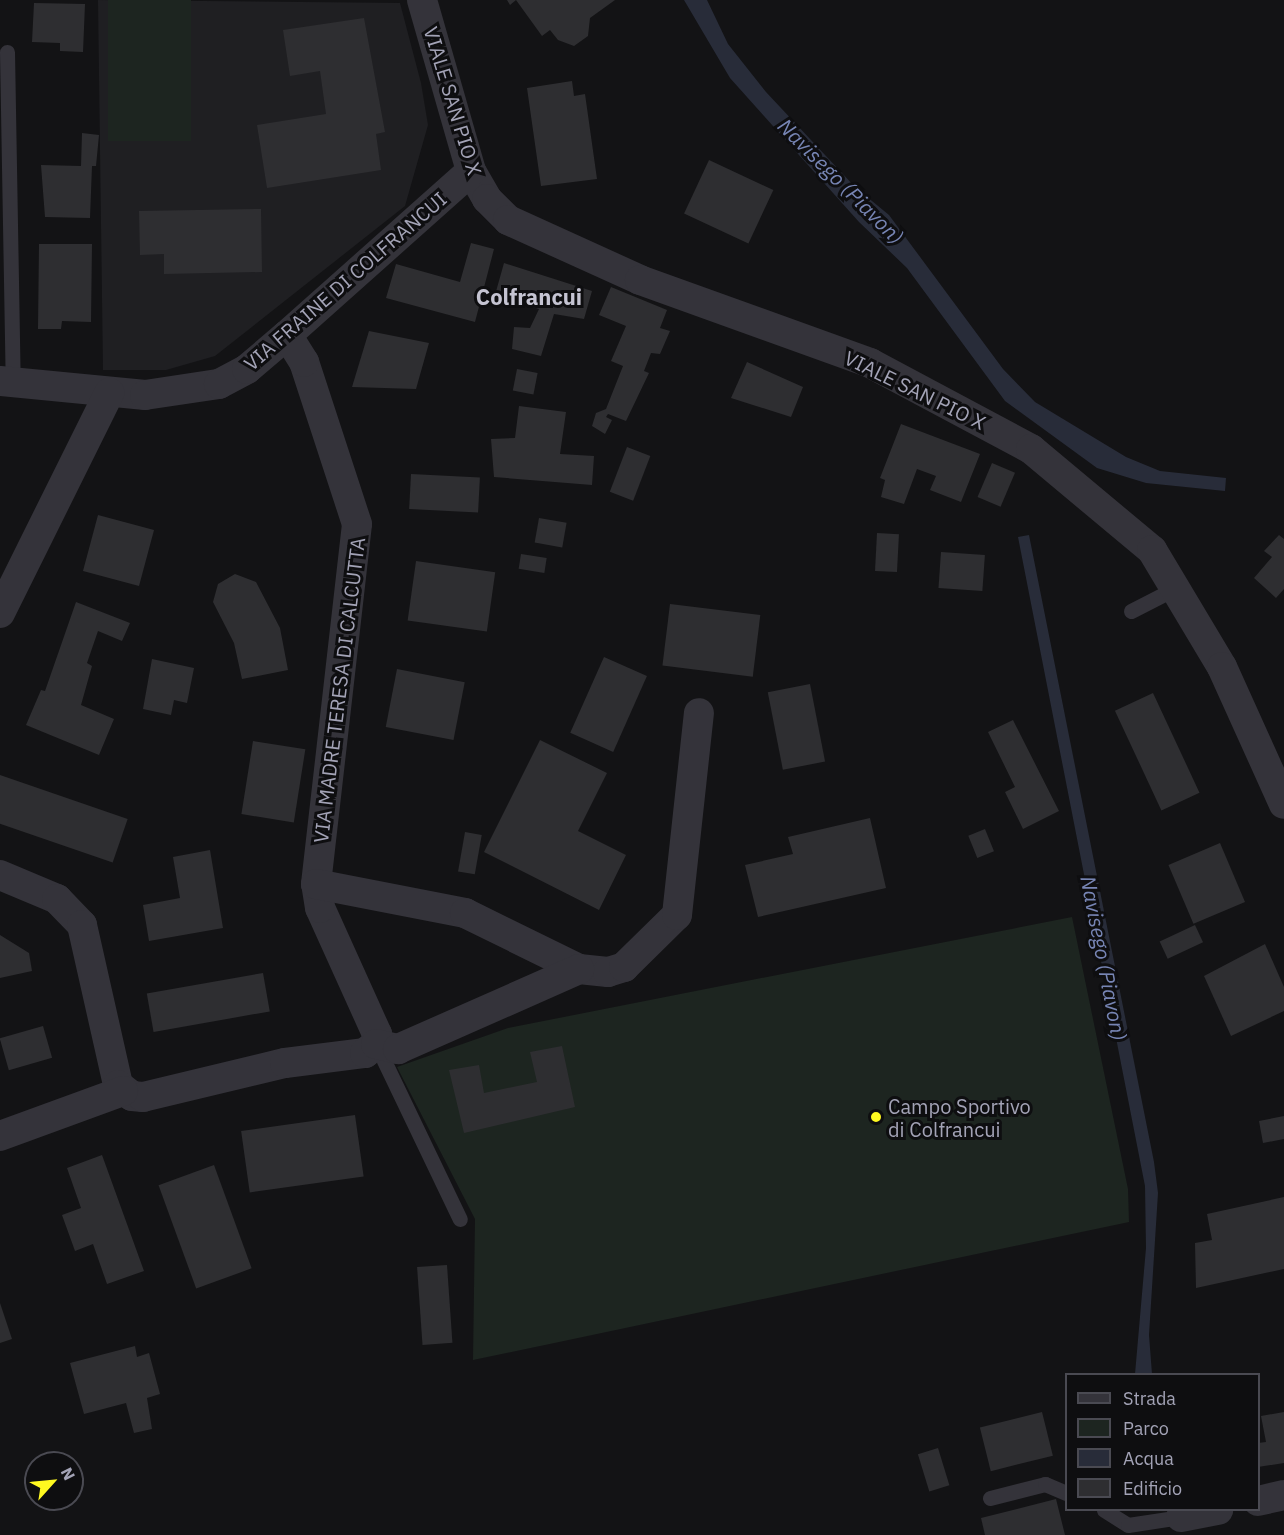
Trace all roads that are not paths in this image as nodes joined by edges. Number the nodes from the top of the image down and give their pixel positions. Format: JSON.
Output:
{"nodes":[{"id":1,"x":422,"y":0,"type":"edge"},
{"id":2,"x":7,"y":52,"type":"dead end"},
{"id":3,"x":471,"y":171,"type":"junction"},
{"id":4,"x":287,"y":335,"type":"junction"},
{"id":5,"x":7,"y":382,"type":"edge"},
{"id":6,"x":109,"y":393,"type":"junction"},
{"id":7,"x":1176,"y":588,"type":"junction"},
{"id":8,"x":1131,"y":611,"type":"dead end"},
{"id":9,"x":0,"y":613,"type":"edge"},
{"id":10,"x":699,"y":713,"type":"dead end"},
{"id":11,"x":1284,"y":804,"type":"edge"},
{"id":12,"x":0,"y":876,"type":"edge"},
{"id":13,"x":316,"y":884,"type":"junction"},
{"id":14,"x":579,"y":969,"type":"junction"},
{"id":15,"x":376,"y":1044,"type":"junction"},
{"id":16,"x":123,"y":1091,"type":"junction"},
{"id":17,"x":0,"y":1136,"type":"edge"},
{"id":18,"x":460,"y":1219,"type":"dead end"},
{"id":19,"x":1065,"y":1493,"type":"edge"},
{"id":20,"x":1284,"y":1495,"type":"edge"},
{"id":21,"x":990,"y":1497,"type":"dead end"},
{"id":22,"x":1260,"y":1501,"type":"edge"},
{"id":23,"x":1107,"y":1511,"type":"edge"},
{"id":24,"x":1210,"y":1511,"type":"edge"},
{"id":25,"x":1181,"y":1518,"type":"joint"}],
"edges":[{"from":1,"to":3,"type":"street","name":"VIALE SAN PIO X"},
{"from":2,"to":5,"type":"lane"},
{"from":3,"to":4,"type":"street","name":"VIA FRAINE DI COLFRANCUI"},
{"from":3,"to":7,"type":"street","name":"VIALE SAN PIO X"},
{"from":4,"to":6,"type":"street","name":"VIA FRAINE DI COLFRANCUI"},
{"from":4,"to":13,"type":"street","name":"VIA MADRE TERESA DI CALCUTTA"},
{"from":5,"to":6,"type":"street","name":"VIA FRAINE DI COLFRANCUI"},
{"from":6,"to":9,"type":"street"},
{"from":7,"to":8,"type":"lane"},
{"from":7,"to":11,"type":"street","name":"VIALE SAN PIO X"},
{"from":10,"to":14,"type":"street"},
{"from":12,"to":16,"type":"street"},
{"from":13,"to":14,"type":"street"},
{"from":13,"to":15,"type":"street","name":"VIA MADRE TERESA DI CALCUTTA"},
{"from":14,"to":15,"type":"street"},
{"from":15,"to":16,"type":"street"},
{"from":15,"to":18,"type":"lane"},
{"from":16,"to":17,"type":"street"},
{"from":19,"to":21,"type":"lane"},
{"from":20,"to":22,"type":"street"},
{"from":23,"to":25,"type":"lane"},
{"from":24,"to":25,"type":"street"}]}
